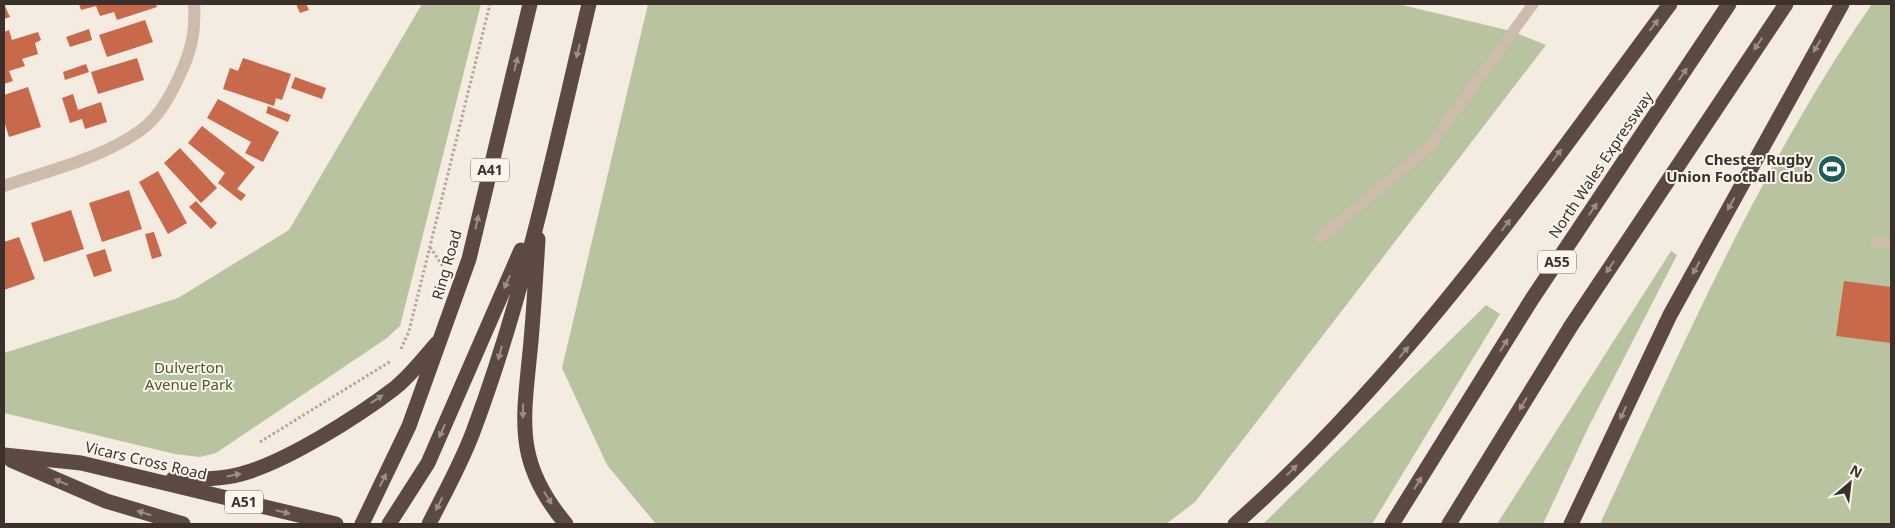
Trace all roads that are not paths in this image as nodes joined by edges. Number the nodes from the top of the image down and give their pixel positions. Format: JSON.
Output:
{"nodes":[{"id":1,"x":194,"y":4,"type":"edge"},
{"id":2,"x":530,"y":4,"type":"edge"},
{"id":3,"x":589,"y":4,"type":"edge"},
{"id":4,"x":1533,"y":4,"type":"edge"},
{"id":5,"x":1670,"y":4,"type":"edge"},
{"id":6,"x":1729,"y":4,"type":"edge"},
{"id":7,"x":1786,"y":4,"type":"edge"},
{"id":8,"x":1842,"y":4,"type":"edge"},
{"id":9,"x":4,"y":186,"type":"edge"},
{"id":10,"x":541,"y":205,"type":"junction"},
{"id":11,"x":1320,"y":238,"type":"dead end"},
{"id":12,"x":1875,"y":242,"type":"dead end"},
{"id":13,"x":1891,"y":242,"type":"edge"},
{"id":14,"x":443,"y":335,"type":"junction"},
{"id":15,"x":4,"y":456,"type":"edge"},
{"id":16,"x":151,"y":479,"type":"junction"},
{"id":17,"x":183,"y":524,"type":"edge"},
{"id":18,"x":336,"y":524,"type":"edge"},
{"id":19,"x":362,"y":524,"type":"edge"},
{"id":20,"x":389,"y":524,"type":"edge"},
{"id":21,"x":428,"y":524,"type":"edge"},
{"id":22,"x":566,"y":524,"type":"edge"},
{"id":23,"x":1234,"y":524,"type":"edge"},
{"id":24,"x":1392,"y":524,"type":"edge"},
{"id":25,"x":1449,"y":524,"type":"edge"},
{"id":26,"x":1571,"y":524,"type":"edge"}],
"edges":[{"from":1,"to":9,"type":"street"},
{"from":14,"to":2,"type":"highway","name":"Ring Road","number":"A41","one_way":true},
{"from":3,"to":10,"type":"highway","one_way":true},
{"from":4,"to":11,"type":"lane"},
{"from":23,"to":5,"type":"highway","one_way":true},
{"from":24,"to":6,"type":"highway","name":"North Wales Expressway","number":"A55","one_way":true},
{"from":7,"to":25,"type":"highway","one_way":true},
{"from":8,"to":26,"type":"highway","one_way":true},
{"from":10,"to":20,"type":"highway","one_way":true},
{"from":10,"to":21,"type":"highway","one_way":true},
{"from":10,"to":22,"type":"highway","one_way":true},
{"from":12,"to":13,"type":"lane"},
{"from":16,"to":14,"type":"highway","one_way":true},
{"from":19,"to":14,"type":"highway","name":"Ring Road","number":"A41","one_way":true},
{"from":15,"to":16,"type":"highway","name":"Vicars Cross Road","number":"A51"},
{"from":17,"to":15,"type":"highway","name":"Vicars Cross Road","number":"A51","one_way":true},
{"from":16,"to":18,"type":"highway","name":"Vicars Cross Road","number":"A51","one_way":true}]}
